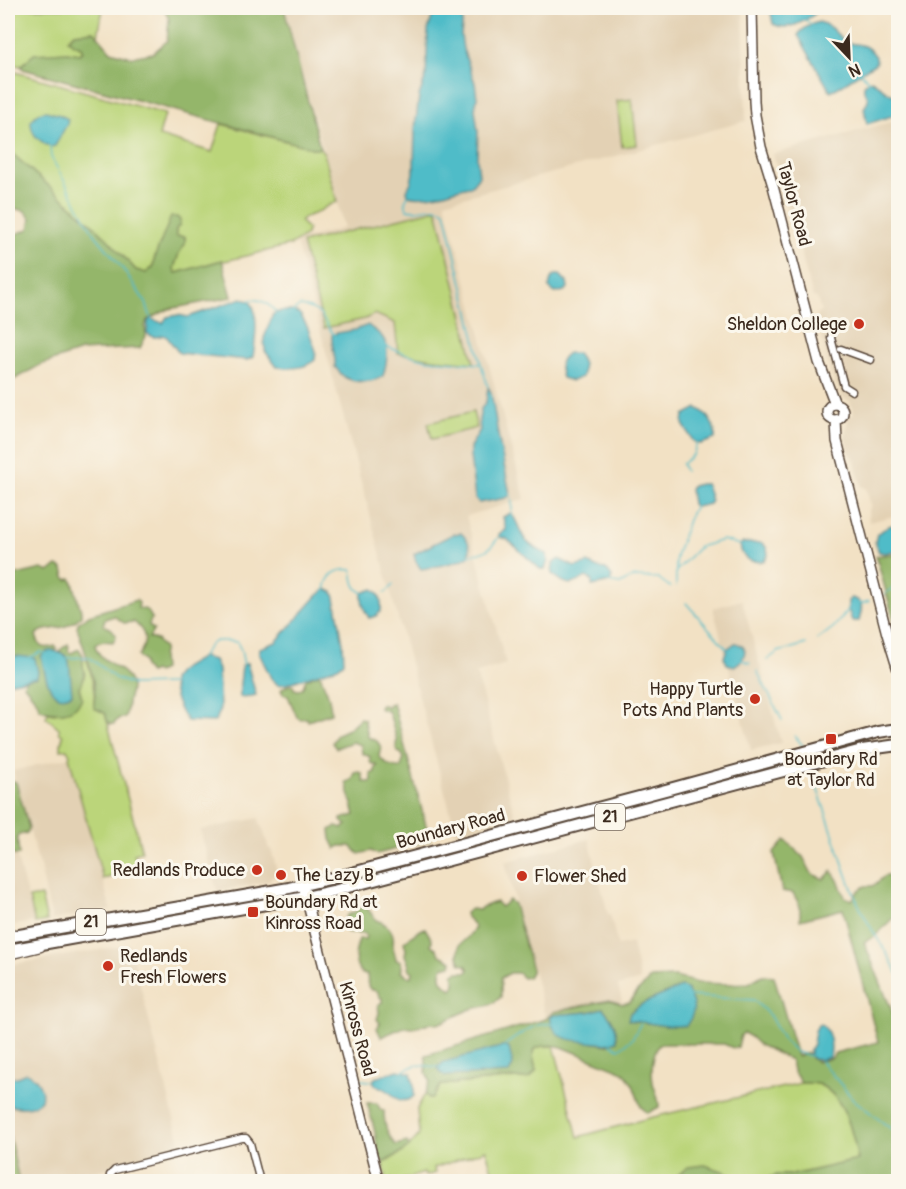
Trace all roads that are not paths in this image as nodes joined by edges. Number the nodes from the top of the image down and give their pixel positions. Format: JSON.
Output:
{"nodes":[{"id":1,"x":752,"y":8,"type":"edge"},
{"id":2,"x":835,"y":327,"type":"dead end"},
{"id":3,"x":841,"y":349,"type":"dead end"},
{"id":4,"x":871,"y":360,"type":"dead end"},
{"id":5,"x":852,"y":391,"type":"dead end"},
{"id":6,"x":898,"y":670,"type":"edge"},
{"id":7,"x":898,"y":729,"type":"edge"},
{"id":8,"x":898,"y":745,"type":"edge"},
{"id":9,"x":303,"y":885,"type":"junction"},
{"id":10,"x":306,"y":897,"type":"junction"},
{"id":11,"x":8,"y":937,"type":"edge"},
{"id":12,"x":55,"y":942,"type":"junction"},
{"id":13,"x":8,"y":950,"type":"edge"},
{"id":14,"x":8,"y":956,"type":"edge"},
{"id":15,"x":109,"y":1180,"type":"edge"},
{"id":16,"x":260,"y":1182,"type":"edge"},
{"id":17,"x":379,"y":1182,"type":"edge"}],
"edges":[{"from":1,"to":6,"type":"street","name":"Taylor Road"},
{"from":2,"to":5,"type":"street"},
{"from":3,"to":4,"type":"street"},
{"from":7,"to":9,"type":"highway","name":"Boundary Road","number":"21"},
{"from":8,"to":10,"type":"highway","name":"Boundary Road","number":"21"},
{"from":9,"to":10,"type":"street","name":"Kinross Road"},
{"from":9,"to":11,"type":"highway","name":"Boundary Road","number":"21"},
{"from":10,"to":12,"type":"highway","name":"Boundary Road","number":"21"},
{"from":10,"to":17,"type":"street","name":"Kinross Road"},
{"from":12,"to":13,"type":"highway","name":"Boundary Road","number":"21"},
{"from":12,"to":14,"type":"street"},
{"from":15,"to":16,"type":"street"}]}
